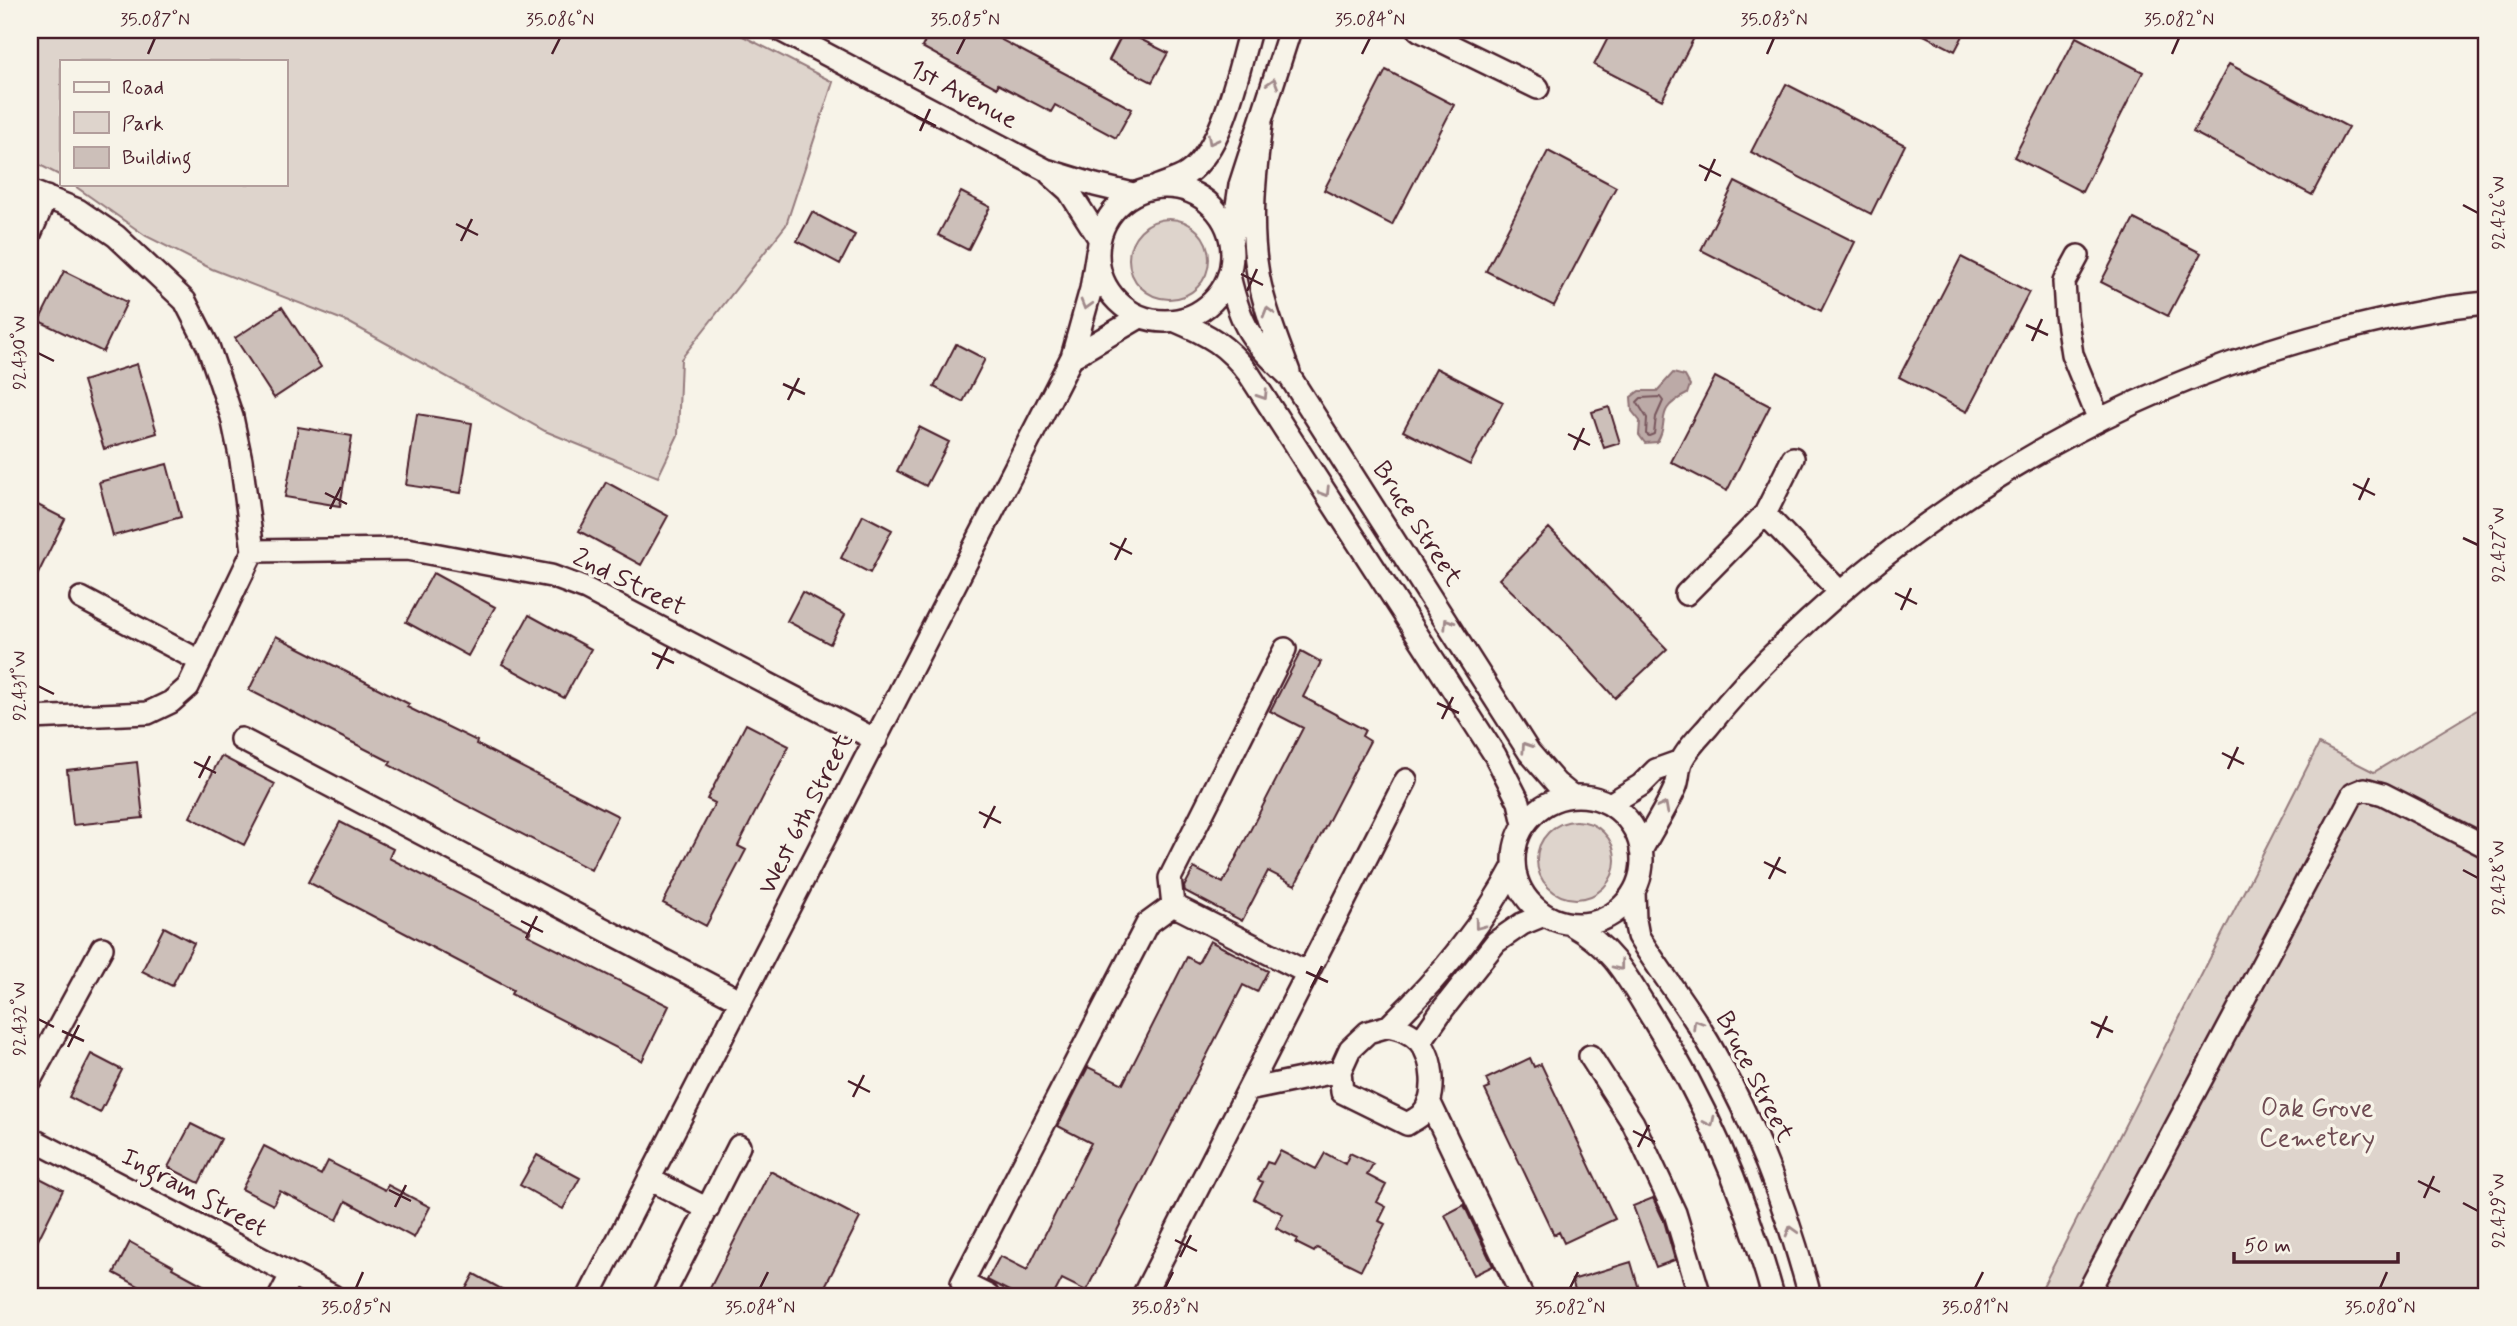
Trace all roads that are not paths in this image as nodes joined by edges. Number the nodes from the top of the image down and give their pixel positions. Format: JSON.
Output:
{"nodes":[{"id":1,"x":780,"y":30,"type":"edge"},
{"id":2,"x":1250,"y":30,"type":"edge"},
{"id":3,"x":1419,"y":30,"type":"edge"},
{"id":4,"x":1291,"y":31,"type":"edge"},
{"id":5,"x":1538,"y":88,"type":"dead end"},
{"id":6,"x":1261,"y":124,"type":"junction"},
{"id":7,"x":1045,"y":170,"type":"junction"},
{"id":8,"x":1156,"y":187,"type":"junction"},
{"id":9,"x":38,"y":194,"type":"edge"},
{"id":10,"x":1133,"y":194,"type":"junction"},
{"id":11,"x":30,"y":234,"type":"edge"},
{"id":12,"x":1232,"y":243,"type":"junction"},
{"id":13,"x":1098,"y":245,"type":"junction"},
{"id":14,"x":2078,"y":256,"type":"dead end"},
{"id":15,"x":1229,"y":275,"type":"junction"},
{"id":16,"x":2487,"y":303,"type":"edge"},
{"id":17,"x":1140,"y":317,"type":"junction"},
{"id":18,"x":1176,"y":321,"type":"junction"},
{"id":19,"x":1072,"y":357,"type":"junction"},
{"id":20,"x":1290,"y":377,"type":"junction"},
{"id":21,"x":2098,"y":420,"type":"junction"},
{"id":22,"x":1793,"y":458,"type":"dead end"},
{"id":23,"x":1765,"y":514,"type":"junction"},
{"id":24,"x":253,"y":551,"type":"junction"},
{"id":25,"x":1839,"y":591,"type":"junction"},
{"id":26,"x":1686,"y":594,"type":"dead end"},
{"id":27,"x":81,"y":598,"type":"dead end"},
{"id":28,"x":1285,"y":649,"type":"dead end"},
{"id":29,"x":200,"y":661,"type":"junction"},
{"id":30,"x":30,"y":719,"type":"edge"},
{"id":31,"x":241,"y":739,"type":"dead end"},
{"id":32,"x":876,"y":740,"type":"junction"},
{"id":33,"x":1681,"y":761,"type":"junction"},
{"id":34,"x":1406,"y":780,"type":"dead end"},
{"id":35,"x":1572,"y":796,"type":"junction"},
{"id":36,"x":1610,"y":804,"type":"junction"},
{"id":37,"x":1524,"y":824,"type":"junction"},
{"id":38,"x":2487,"y":847,"type":"edge"},
{"id":39,"x":1641,"y":851,"type":"junction"},
{"id":40,"x":1514,"y":866,"type":"junction"},
{"id":41,"x":1634,"y":892,"type":"junction"},
{"id":42,"x":1173,"y":905,"type":"junction"},
{"id":43,"x":1544,"y":915,"type":"junction"},
{"id":44,"x":1572,"y":925,"type":"junction"},
{"id":45,"x":102,"y":948,"type":"dead end"},
{"id":46,"x":1308,"y":973,"type":"junction"},
{"id":47,"x":741,"y":1001,"type":"junction"},
{"id":48,"x":1389,"y":1026,"type":"junction"},
{"id":49,"x":1420,"y":1042,"type":"junction"},
{"id":50,"x":1590,"y":1056,"type":"dead end"},
{"id":51,"x":1340,"y":1071,"type":"junction"},
{"id":52,"x":30,"y":1080,"type":"edge"},
{"id":53,"x":1248,"y":1090,"type":"junction"},
{"id":54,"x":1429,"y":1101,"type":"junction"},
{"id":55,"x":30,"y":1138,"type":"edge"},
{"id":56,"x":739,"y":1146,"type":"dead end"},
{"id":57,"x":649,"y":1179,"type":"junction"},
{"id":58,"x":708,"y":1209,"type":"junction"},
{"id":59,"x":291,"y":1275,"type":"junction"},
{"id":60,"x":280,"y":1296,"type":"edge"},
{"id":61,"x":334,"y":1296,"type":"edge"},
{"id":62,"x":589,"y":1296,"type":"edge"},
{"id":63,"x":663,"y":1296,"type":"edge"},
{"id":64,"x":988,"y":1296,"type":"edge"},
{"id":65,"x":1143,"y":1296,"type":"edge"},
{"id":66,"x":1522,"y":1296,"type":"edge"},
{"id":67,"x":1700,"y":1296,"type":"edge"},
{"id":68,"x":1773,"y":1296,"type":"edge"},
{"id":69,"x":1810,"y":1296,"type":"edge"},
{"id":70,"x":2086,"y":1296,"type":"edge"}],
"edges":[{"from":1,"to":7,"type":"street","name":"1st Avenue"},
{"from":2,"to":8,"type":"street","one_way":true},
{"from":3,"to":5,"type":"street"},
{"from":6,"to":4,"type":"street","one_way":true},
{"from":6,"to":12,"type":"street"},
{"from":20,"to":6,"type":"street","one_way":true},
{"from":7,"to":10,"type":"street","name":"1st Avenue"},
{"from":7,"to":13,"type":"street","name":"1st Avenue"},
{"from":8,"to":10,"type":"street"},
{"from":8,"to":12,"type":"street"},
{"from":9,"to":11,"type":"street"},
{"from":9,"to":24,"type":"street"},
{"from":10,"to":13,"type":"street"},
{"from":12,"to":15,"type":"street"},
{"from":13,"to":17,"type":"street"},
{"from":13,"to":19,"type":"street","name":"West 6th Street","one_way":true},
{"from":14,"to":21,"type":"street"},
{"from":15,"to":18,"type":"street"},
{"from":15,"to":20,"type":"street","name":"Bruce Street"},
{"from":16,"to":21,"type":"street"},
{"from":17,"to":18,"type":"street"},
{"from":17,"to":19,"type":"street"},
{"from":18,"to":37,"type":"street","one_way":true},
{"from":19,"to":32,"type":"street","name":"West 6th Street"},
{"from":35,"to":20,"type":"street","name":"Bruce Street","one_way":true},
{"from":21,"to":25,"type":"street"},
{"from":22,"to":23,"type":"street"},
{"from":23,"to":25,"type":"street"},
{"from":23,"to":26,"type":"street"},
{"from":24,"to":29,"type":"street"},
{"from":24,"to":32,"type":"street","name":"2nd Street"},
{"from":25,"to":33,"type":"street"},
{"from":27,"to":29,"type":"street"},
{"from":28,"to":42,"type":"street"},
{"from":29,"to":30,"type":"street"},
{"from":31,"to":47,"type":"street"},
{"from":32,"to":47,"type":"street","name":"West 6th Street"},
{"from":33,"to":36,"type":"street"},
{"from":39,"to":33,"type":"street","one_way":true},
{"from":34,"to":46,"type":"street"},
{"from":35,"to":36,"type":"street"},
{"from":35,"to":37,"type":"street"},
{"from":36,"to":39,"type":"street"},
{"from":37,"to":40,"type":"street"},
{"from":38,"to":70,"type":"street"},
{"from":39,"to":41,"type":"street"},
{"from":40,"to":43,"type":"street"},
{"from":40,"to":48,"type":"street","one_way":true},
{"from":41,"to":44,"type":"street"},
{"from":69,"to":41,"type":"street","name":"Bruce Street","one_way":true},
{"from":42,"to":46,"type":"street"},
{"from":42,"to":64,"type":"street"},
{"from":43,"to":44,"type":"street"},
{"from":43,"to":49,"type":"street"},
{"from":44,"to":68,"type":"street","one_way":true},
{"from":45,"to":52,"type":"street"},
{"from":46,"to":53,"type":"street"},
{"from":47,"to":57,"type":"street","name":"West 6th Street"},
{"from":48,"to":49,"type":"street"},
{"from":48,"to":51,"type":"street"},
{"from":49,"to":54,"type":"street"},
{"from":50,"to":67,"type":"street"},
{"from":51,"to":53,"type":"street"},
{"from":51,"to":54,"type":"street"},
{"from":53,"to":65,"type":"street"},
{"from":54,"to":66,"type":"street"},
{"from":55,"to":59,"type":"street","name":"Ingram Street"},
{"from":56,"to":58,"type":"street"},
{"from":57,"to":58,"type":"street"},
{"from":57,"to":62,"type":"street","name":"West 6th Street"},
{"from":58,"to":63,"type":"street"},
{"from":59,"to":60,"type":"street"},
{"from":59,"to":61,"type":"street","name":"Ingram Street"}]}
